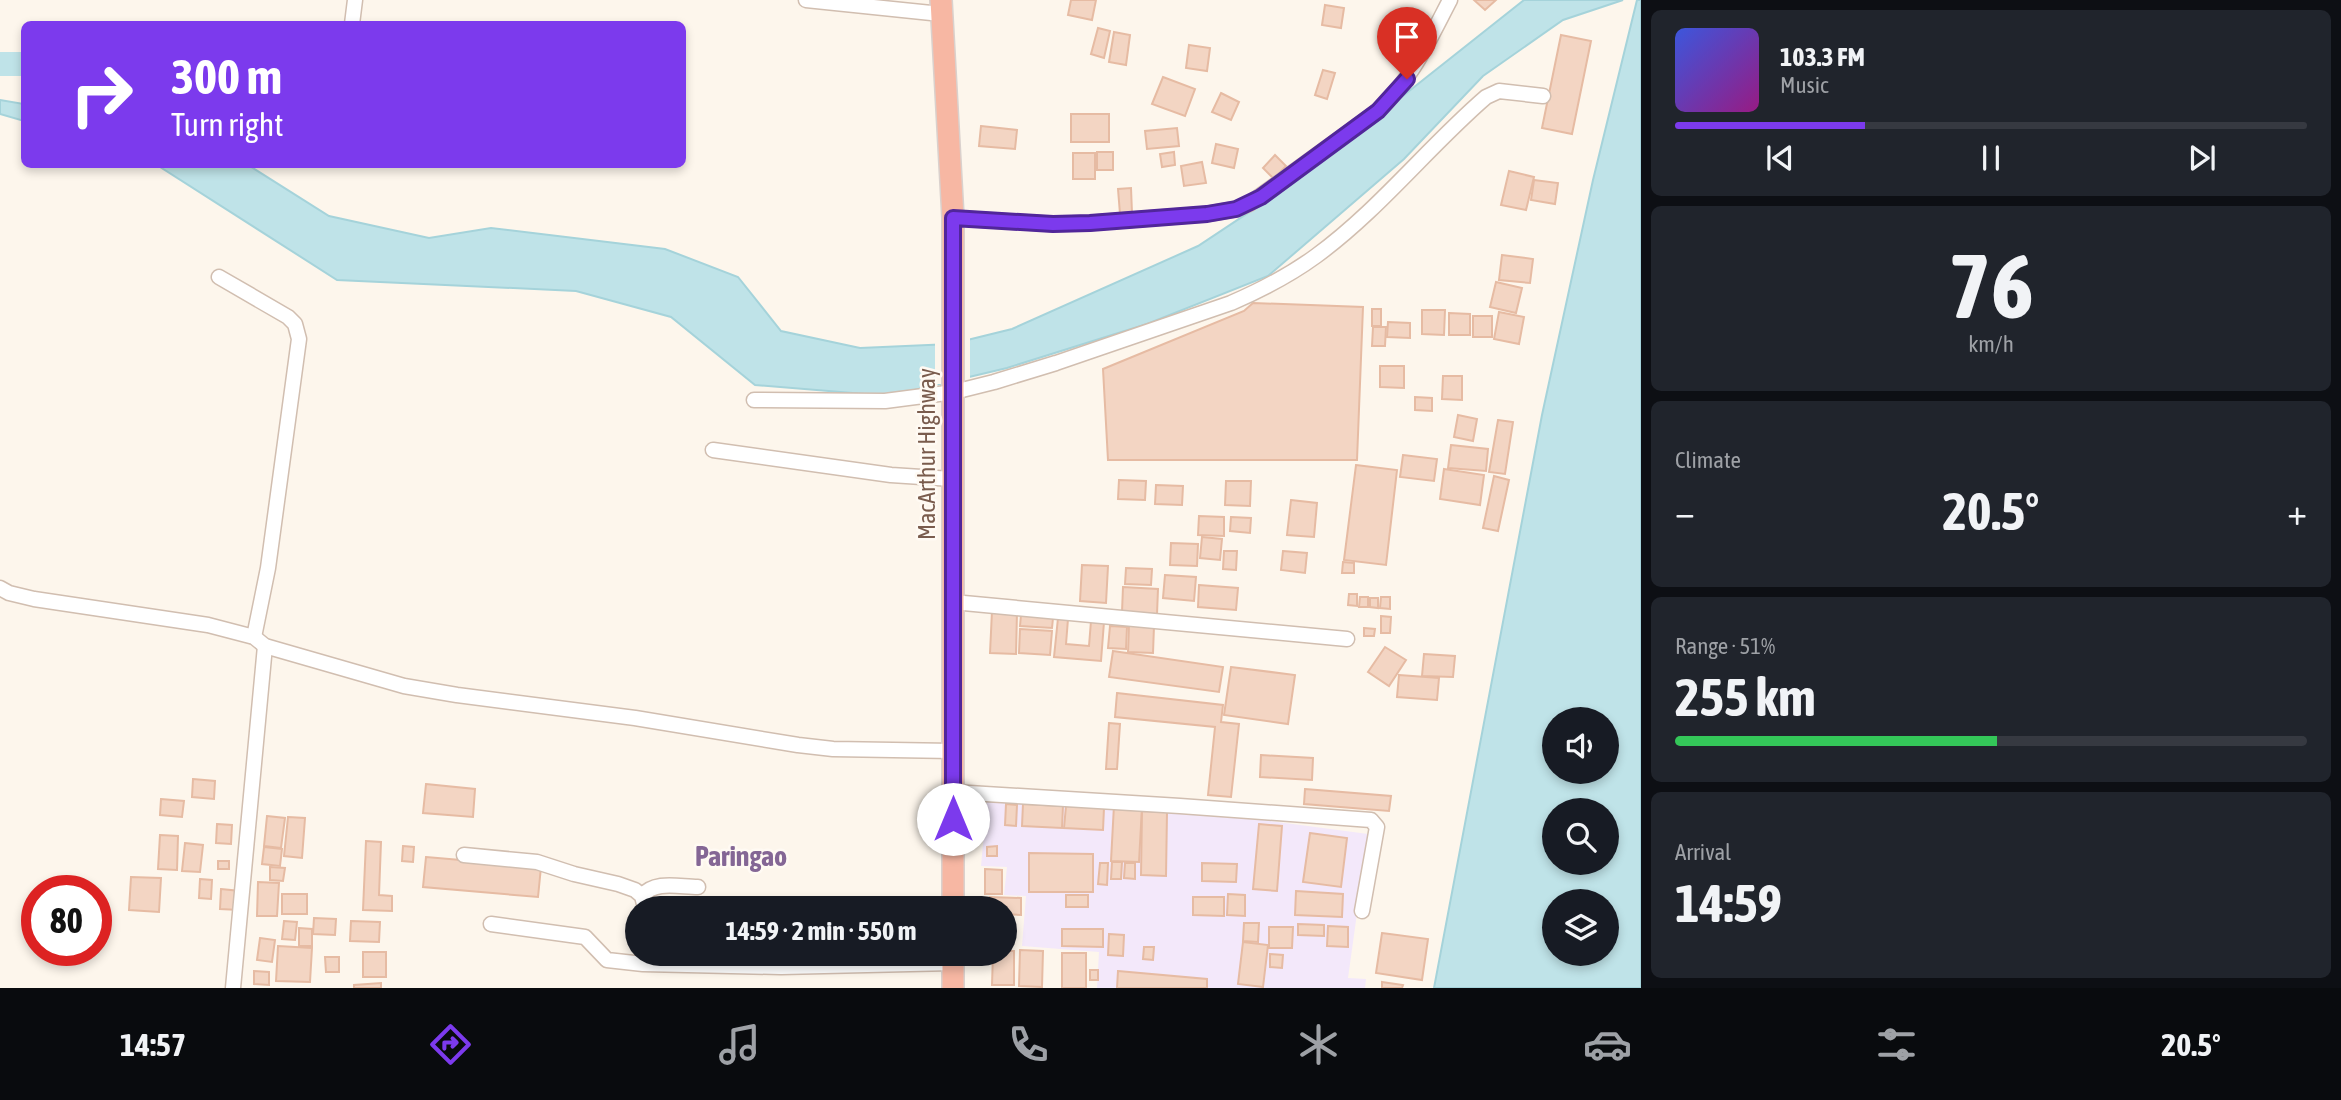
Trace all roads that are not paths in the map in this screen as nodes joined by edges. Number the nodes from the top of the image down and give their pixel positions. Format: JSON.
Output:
{"nodes":[{"id":1,"x":355,"y":0,"type":"edge"},
{"id":2,"x":806,"y":0,"type":"edge"},
{"id":3,"x":1450,"y":0,"type":"edge"},
{"id":4,"x":941,"y":7,"type":"edge"},
{"id":5,"x":352,"y":21,"type":"edge"},
{"id":6,"x":1543,"y":96,"type":"dead end"},
{"id":7,"x":953,"y":218,"type":"junction"},
{"id":8,"x":219,"y":277,"type":"dead end"},
{"id":9,"x":953,"y":388,"type":"junction"},
{"id":10,"x":754,"y":400,"type":"dead end"},
{"id":11,"x":713,"y":450,"type":"dead end"},
{"id":12,"x":952,"y":479,"type":"junction"},
{"id":13,"x":0,"y":588,"type":"edge"},
{"id":14,"x":953,"y":602,"type":"junction"},
{"id":15,"x":1348,"y":639,"type":"dead end"},
{"id":16,"x":259,"y":641,"type":"junction"},
{"id":17,"x":953,"y":751,"type":"junction"},
{"id":18,"x":953,"y":792,"type":"junction"},
{"id":19,"x":464,"y":855,"type":"dead end"},
{"id":20,"x":698,"y":887,"type":"dead end"},
{"id":21,"x":639,"y":896,"type":"edge"},
{"id":22,"x":645,"y":896,"type":"edge"},
{"id":23,"x":953,"y":896,"type":"edge"},
{"id":24,"x":1362,"y":911,"type":"dead end"},
{"id":25,"x":491,"y":924,"type":"dead end"},
{"id":26,"x":625,"y":960,"type":"edge"},
{"id":27,"x":764,"y":966,"type":"edge"},
{"id":28,"x":800,"y":966,"type":"edge"},
{"id":29,"x":953,"y":966,"type":"edge"},
{"id":30,"x":233,"y":988,"type":"edge"},
{"id":31,"x":953,"y":988,"type":"edge"}],
"edges":[{"from":1,"to":5,"type":"street"},
{"from":2,"to":4,"type":"street"},
{"from":3,"to":7,"type":"street"},
{"from":4,"to":7,"type":"highway","name":"MacArthur Highway"},
{"from":6,"to":9,"type":"street"},
{"from":7,"to":9,"type":"highway","name":"MacArthur Highway"},
{"from":8,"to":16,"type":"street"},
{"from":9,"to":10,"type":"street"},
{"from":9,"to":12,"type":"highway","name":"MacArthur Highway"},
{"from":11,"to":12,"type":"street"},
{"from":12,"to":14,"type":"highway","name":"MacArthur Highway"},
{"from":13,"to":16,"type":"street"},
{"from":14,"to":15,"type":"street"},
{"from":14,"to":17,"type":"highway","name":"MacArthur Highway"},
{"from":16,"to":17,"type":"street"},
{"from":16,"to":30,"type":"street"},
{"from":17,"to":18,"type":"highway","name":"MacArthur Highway"},
{"from":18,"to":23,"type":"highway","name":"MacArthur Highway"},
{"from":18,"to":24,"type":"street"},
{"from":19,"to":21,"type":"street"},
{"from":20,"to":22,"type":"street"},
{"from":25,"to":26,"type":"street"},
{"from":27,"to":28,"type":"street"},
{"from":29,"to":31,"type":"highway"}]}
